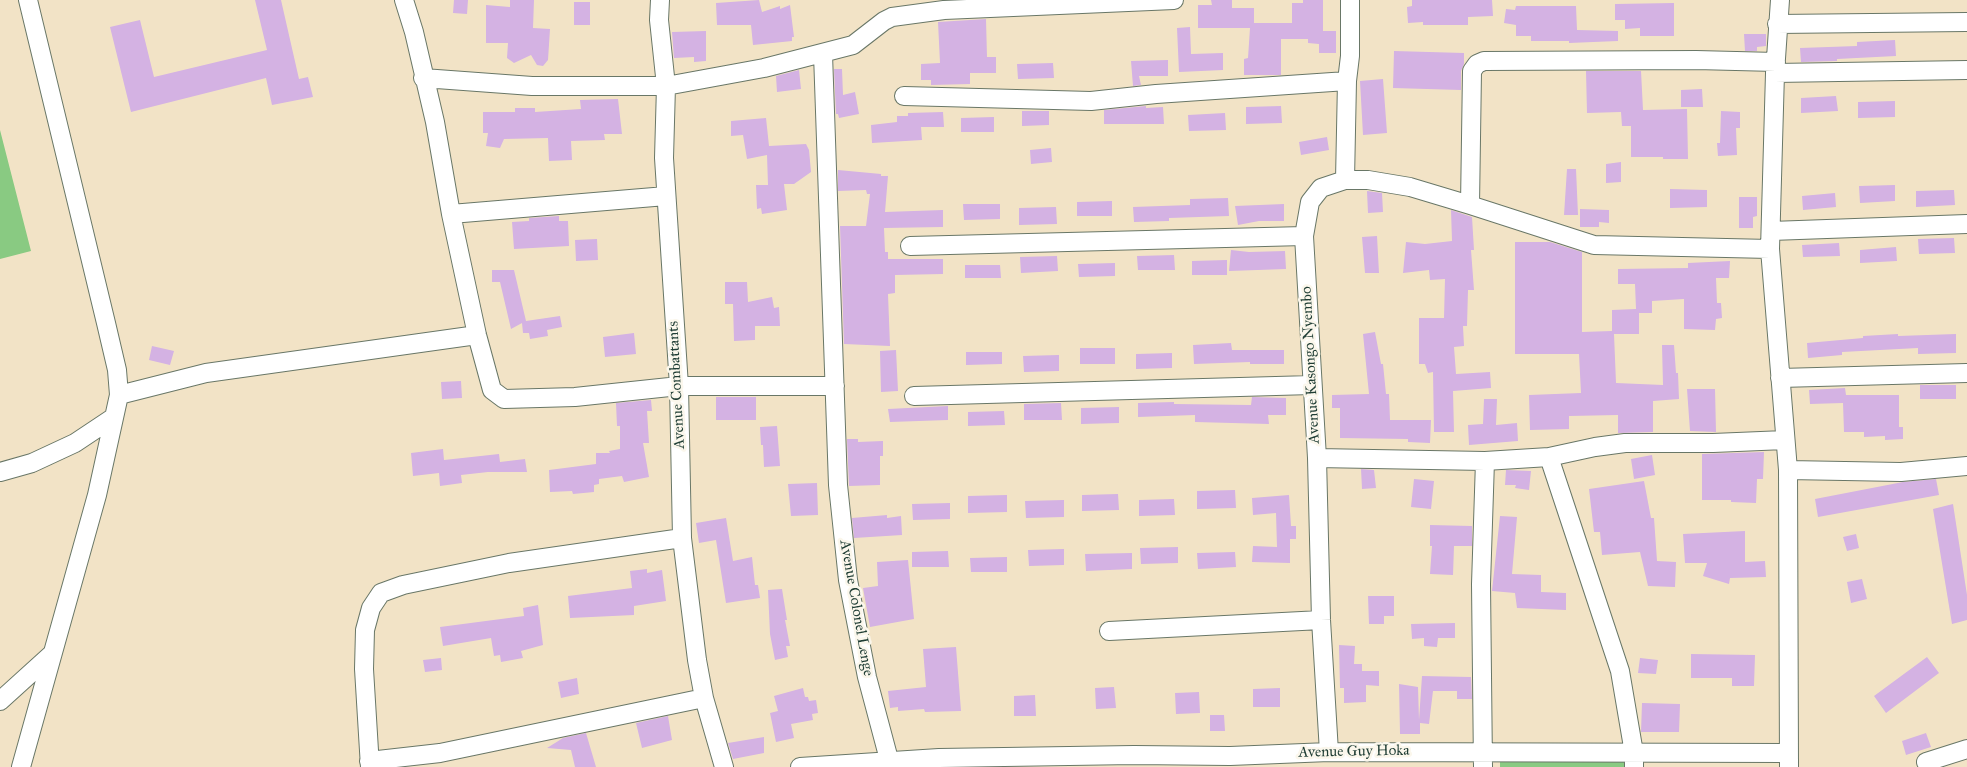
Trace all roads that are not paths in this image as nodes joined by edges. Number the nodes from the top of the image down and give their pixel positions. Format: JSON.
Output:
{"nodes":[{"id":1,"x":28,"y":0,"type":"edge"},
{"id":2,"x":404,"y":0,"type":"edge"},
{"id":3,"x":660,"y":0,"type":"edge"},
{"id":4,"x":1174,"y":0,"type":"edge"},
{"id":5,"x":1350,"y":0,"type":"edge"},
{"id":6,"x":1780,"y":0,"type":"edge"},
{"id":7,"x":1967,"y":22,"type":"edge"},
{"id":8,"x":1777,"y":24,"type":"junction"},
{"id":9,"x":823,"y":54,"type":"junction"},
{"id":10,"x":1775,"y":67,"type":"junction"},
{"id":11,"x":1967,"y":70,"type":"edge"},
{"id":12,"x":423,"y":78,"type":"junction"},
{"id":13,"x":1347,"y":81,"type":"junction"},
{"id":14,"x":666,"y":86,"type":"junction"},
{"id":15,"x":904,"y":96,"type":"dead end"},
{"id":16,"x":1345,"y":180,"type":"junction"},
{"id":17,"x":666,"y":196,"type":"junction"},
{"id":18,"x":1470,"y":205,"type":"junction"},
{"id":19,"x":451,"y":214,"type":"junction"},
{"id":20,"x":1967,"y":224,"type":"edge"},
{"id":21,"x":1771,"y":231,"type":"junction"},
{"id":22,"x":1304,"y":236,"type":"junction"},
{"id":23,"x":910,"y":246,"type":"dead end"},
{"id":24,"x":1770,"y":249,"type":"junction"},
{"id":25,"x":477,"y":335,"type":"junction"},
{"id":26,"x":1967,"y":373,"type":"edge"},
{"id":27,"x":1780,"y":378,"type":"junction"},
{"id":28,"x":679,"y":386,"type":"junction"},
{"id":29,"x":835,"y":386,"type":"junction"},
{"id":30,"x":1312,"y":386,"type":"junction"},
{"id":31,"x":119,"y":395,"type":"junction"},
{"id":32,"x":914,"y":396,"type":"dead end"},
{"id":33,"x":114,"y":417,"type":"junction"},
{"id":34,"x":1784,"y":440,"type":"junction"},
{"id":35,"x":1549,"y":457,"type":"junction"},
{"id":36,"x":1317,"y":458,"type":"junction"},
{"id":37,"x":1485,"y":461,"type":"junction"},
{"id":38,"x":1967,"y":466,"type":"edge"},
{"id":39,"x":1788,"y":470,"type":"junction"},
{"id":40,"x":0,"y":472,"type":"edge"},
{"id":41,"x":682,"y":538,"type":"junction"},
{"id":42,"x":1321,"y":620,"type":"junction"},
{"id":43,"x":1109,"y":632,"type":"dead end"},
{"id":44,"x":53,"y":653,"type":"junction"},
{"id":45,"x":704,"y":698,"type":"junction"},
{"id":46,"x":0,"y":701,"type":"edge"},
{"id":47,"x":1967,"y":749,"type":"edge"},
{"id":48,"x":1329,"y":752,"type":"junction"},
{"id":49,"x":1483,"y":759,"type":"edge"},
{"id":50,"x":1634,"y":760,"type":"edge"},
{"id":51,"x":1789,"y":760,"type":"edge"},
{"id":52,"x":1064,"y":762,"type":"edge"},
{"id":53,"x":1231,"y":762,"type":"edge"},
{"id":54,"x":1926,"y":762,"type":"dead end"},
{"id":55,"x":370,"y":764,"type":"edge"},
{"id":56,"x":890,"y":764,"type":"edge"},
{"id":57,"x":21,"y":767,"type":"edge"},
{"id":58,"x":724,"y":767,"type":"edge"},
{"id":59,"x":800,"y":767,"type":"edge"}],
"edges":[{"from":1,"to":31,"type":"street"},
{"from":2,"to":12,"type":"street"},
{"from":3,"to":14,"type":"street","name":"Avenue Combattants"},
{"from":4,"to":9,"type":"street"},
{"from":5,"to":13,"type":"street"},
{"from":6,"to":8,"type":"street"},
{"from":7,"to":8,"type":"street"},
{"from":8,"to":10,"type":"street"},
{"from":9,"to":14,"type":"street"},
{"from":9,"to":29,"type":"street","name":"Avenue Colonel Lenge"},
{"from":10,"to":11,"type":"street"},
{"from":10,"to":18,"type":"street"},
{"from":10,"to":21,"type":"street"},
{"from":12,"to":14,"type":"street"},
{"from":12,"to":19,"type":"street"},
{"from":13,"to":15,"type":"street"},
{"from":13,"to":16,"type":"street"},
{"from":14,"to":17,"type":"street","name":"Avenue Combattants"},
{"from":16,"to":18,"type":"street","name":"Avenue Kasongo Nyembo"},
{"from":16,"to":22,"type":"street","name":"Avenue Kasongo Nyembo"},
{"from":17,"to":19,"type":"street"},
{"from":17,"to":28,"type":"street","name":"Avenue Combattants"},
{"from":18,"to":24,"type":"street","name":"Avenue Kasongo Nyembo"},
{"from":19,"to":25,"type":"street"},
{"from":20,"to":21,"type":"street"},
{"from":21,"to":24,"type":"street"},
{"from":22,"to":23,"type":"street"},
{"from":22,"to":30,"type":"street","name":"Avenue Kasongo Nyembo"},
{"from":24,"to":27,"type":"street"},
{"from":25,"to":28,"type":"street"},
{"from":25,"to":31,"type":"street"},
{"from":26,"to":27,"type":"street"},
{"from":27,"to":34,"type":"street"},
{"from":28,"to":29,"type":"street"},
{"from":28,"to":41,"type":"street","name":"Avenue Combattants"},
{"from":29,"to":56,"type":"street","name":"Avenue Colonel Lenge"},
{"from":30,"to":32,"type":"street"},
{"from":30,"to":36,"type":"street","name":"Avenue Kasongo Nyembo"},
{"from":31,"to":33,"type":"street"},
{"from":33,"to":40,"type":"street"},
{"from":33,"to":44,"type":"street"},
{"from":34,"to":35,"type":"street"},
{"from":34,"to":39,"type":"street"},
{"from":35,"to":37,"type":"street"},
{"from":35,"to":50,"type":"street"},
{"from":36,"to":37,"type":"street"},
{"from":36,"to":42,"type":"street","name":"Avenue Kasongo Nyembo"},
{"from":37,"to":49,"type":"street"},
{"from":38,"to":39,"type":"street"},
{"from":39,"to":51,"type":"street"},
{"from":41,"to":45,"type":"street","name":"Avenue Combattants"},
{"from":41,"to":55,"type":"street"},
{"from":42,"to":43,"type":"street"},
{"from":42,"to":48,"type":"street","name":"Avenue Kasongo Nyembo"},
{"from":44,"to":46,"type":"street"},
{"from":44,"to":57,"type":"street"},
{"from":45,"to":55,"type":"street"},
{"from":45,"to":58,"type":"street","name":"Avenue Combattants"},
{"from":47,"to":54,"type":"street"},
{"from":48,"to":49,"type":"street","name":"Avenue Guy Hoka"},
{"from":48,"to":53,"type":"street","name":"Avenue Guy Hoka"},
{"from":49,"to":50,"type":"street","name":"Avenue Guy Hoka"},
{"from":50,"to":51,"type":"street","name":"Avenue Guy Hoka"},
{"from":52,"to":53,"type":"street","name":"Avenue Guy Hoka"},
{"from":52,"to":56,"type":"street","name":"Avenue Guy Hoka"},
{"from":56,"to":59,"type":"street","name":"Avenue Guy Hoka"}]}
